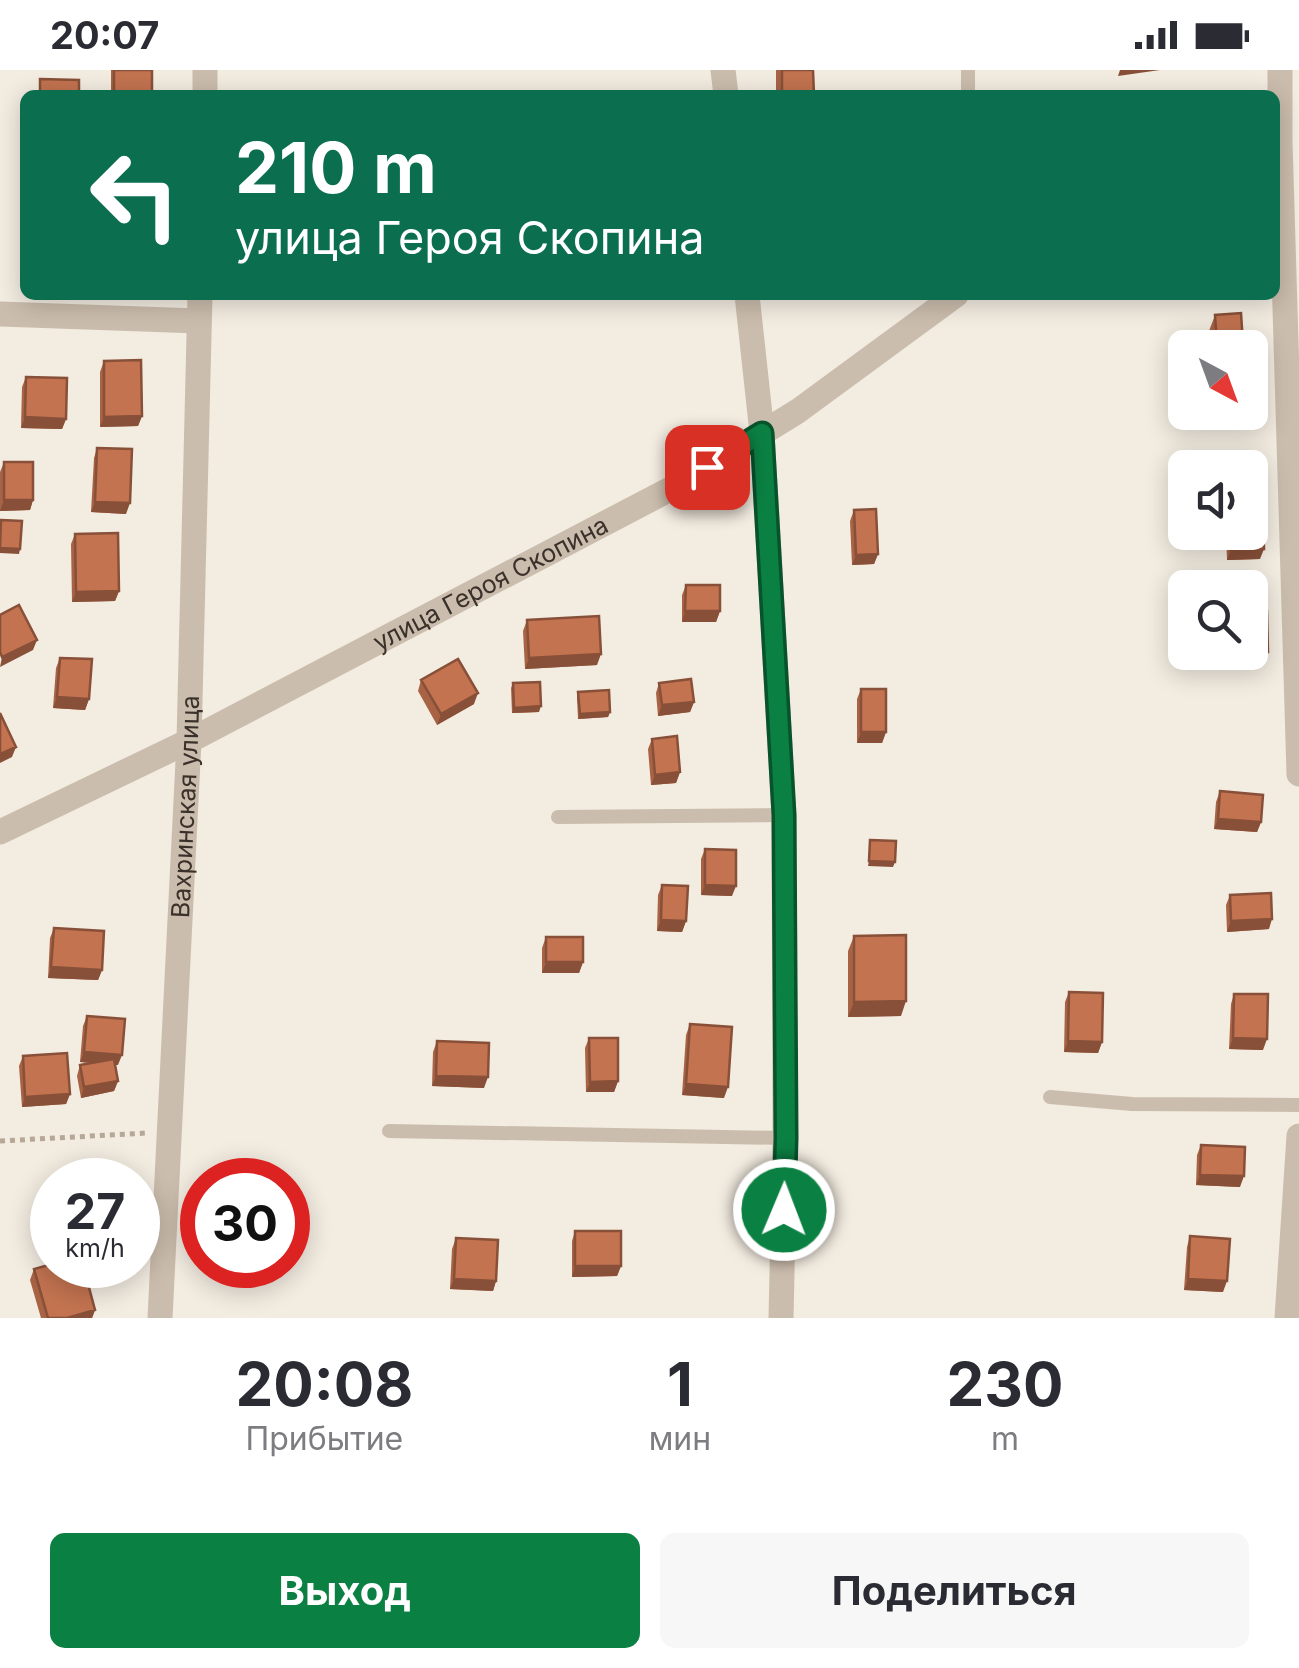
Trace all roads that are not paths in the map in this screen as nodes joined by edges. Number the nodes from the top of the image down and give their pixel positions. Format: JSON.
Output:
{"nodes":[{"id":1,"x":1280,"y":228,"type":"edge"},
{"id":2,"x":200,"y":300,"type":"edge"},
{"id":3,"x":748,"y":300,"type":"edge"},
{"id":4,"x":949,"y":300,"type":"edge"},
{"id":5,"x":0,"y":314,"type":"edge"},
{"id":6,"x":199,"y":321,"type":"junction"},
{"id":7,"x":762,"y":433,"type":"junction"},
{"id":8,"x":189,"y":741,"type":"junction"},
{"id":9,"x":1299,"y":774,"type":"edge"},
{"id":10,"x":784,"y":815,"type":"junction"},
{"id":11,"x":558,"y":817,"type":"dead end"},
{"id":12,"x":0,"y":832,"type":"edge"},
{"id":13,"x":1050,"y":1097,"type":"dead end"},
{"id":14,"x":1299,"y":1105,"type":"edge"},
{"id":15,"x":389,"y":1131,"type":"dead end"},
{"id":16,"x":1299,"y":1136,"type":"edge"},
{"id":17,"x":786,"y":1138,"type":"junction"},
{"id":18,"x":160,"y":1318,"type":"edge"},
{"id":19,"x":781,"y":1318,"type":"edge"},
{"id":20,"x":1287,"y":1318,"type":"edge"}],
"edges":[{"from":1,"to":9,"type":"street"},
{"from":2,"to":6,"type":"street","name":"Вахринская улица"},
{"from":3,"to":7,"type":"street"},
{"from":4,"to":7,"type":"street","name":"улица Героя Скопина"},
{"from":5,"to":6,"type":"street"},
{"from":6,"to":8,"type":"street","name":"Вахринская улица"},
{"from":7,"to":8,"type":"street","name":"улица Героя Скопина"},
{"from":7,"to":10,"type":"street"},
{"from":8,"to":12,"type":"street","name":"улица Героя Скопина"},
{"from":8,"to":18,"type":"street","name":"Вахринская улица"},
{"from":10,"to":11,"type":"lane"},
{"from":10,"to":17,"type":"street"},
{"from":13,"to":14,"type":"lane"},
{"from":15,"to":17,"type":"lane"},
{"from":16,"to":20,"type":"street"},
{"from":17,"to":19,"type":"street"}]}
